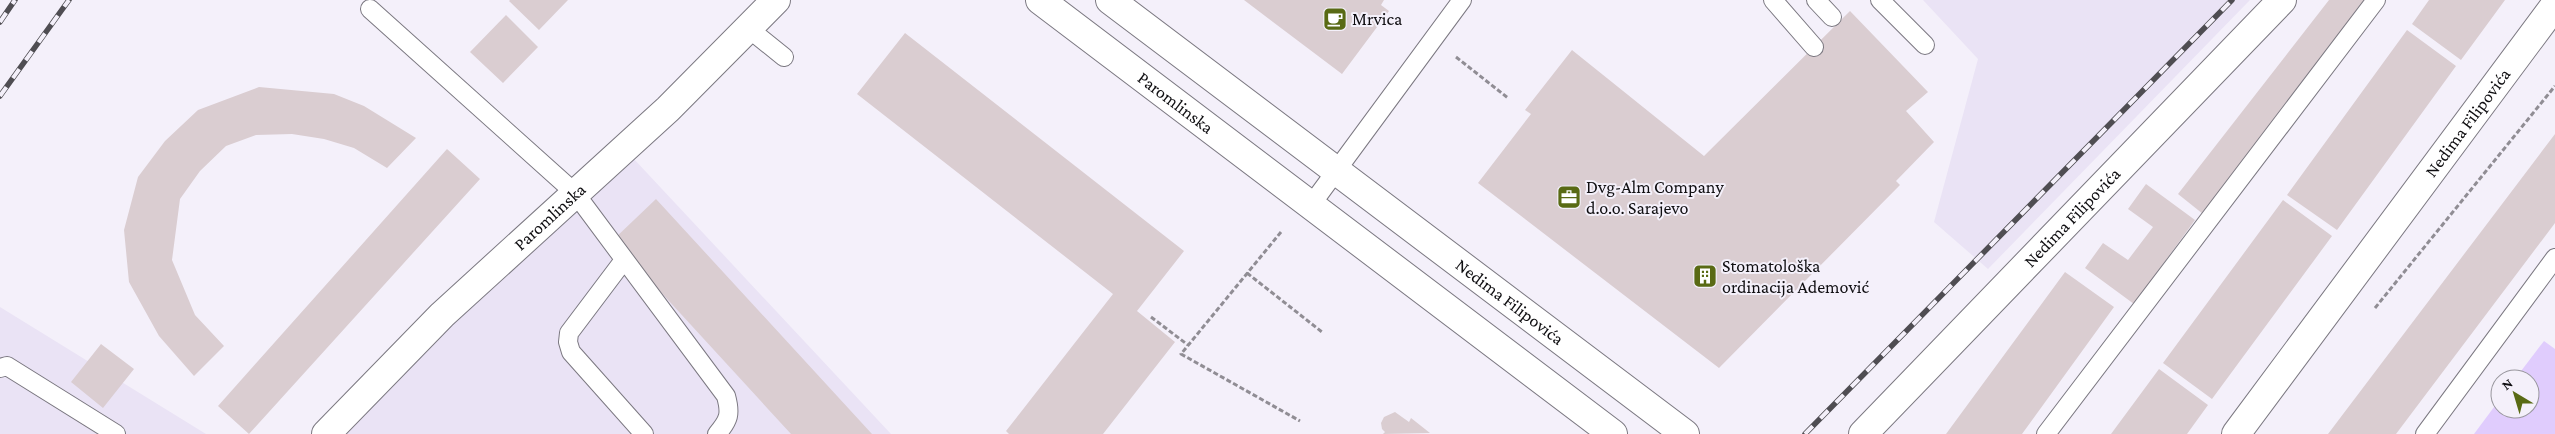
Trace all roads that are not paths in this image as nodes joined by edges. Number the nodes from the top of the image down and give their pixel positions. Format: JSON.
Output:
{"nodes":[{"id":1,"x":776,"y":0,"type":"edge"},
{"id":2,"x":1040,"y":0,"type":"edge"},
{"id":3,"x":1110,"y":0,"type":"edge"},
{"id":4,"x":1462,"y":0,"type":"edge"},
{"id":5,"x":1773,"y":0,"type":"edge"},
{"id":6,"x":1816,"y":0,"type":"edge"},
{"id":7,"x":1880,"y":0,"type":"edge"},
{"id":8,"x":2282,"y":0,"type":"edge"},
{"id":9,"x":2376,"y":0,"type":"edge"},
{"id":10,"x":2555,"y":5,"type":"edge"},
{"id":11,"x":370,"y":9,"type":"dead end"},
{"id":12,"x":1832,"y":17,"type":"dead end"},
{"id":13,"x":748,"y":28,"type":"junction"},
{"id":14,"x":1925,"y":45,"type":"dead end"},
{"id":15,"x":1814,"y":47,"type":"dead end"},
{"id":16,"x":784,"y":57,"type":"dead end"},
{"id":17,"x":1336,"y":170,"type":"junction"},
{"id":18,"x":575,"y":193,"type":"junction"},
{"id":19,"x":1311,"y":205,"type":"junction"},
{"id":20,"x":2555,"y":258,"type":"edge"},
{"id":21,"x":624,"y":260,"type":"junction"},
{"id":22,"x":0,"y":368,"type":"edge"},
{"id":23,"x":116,"y":434,"type":"edge"},
{"id":24,"x":326,"y":434,"type":"edge"},
{"id":25,"x":644,"y":434,"type":"edge"},
{"id":26,"x":717,"y":434,"type":"edge"},
{"id":27,"x":1613,"y":434,"type":"edge"},
{"id":28,"x":1685,"y":434,"type":"edge"},
{"id":29,"x":1863,"y":434,"type":"edge"},
{"id":30,"x":2046,"y":434,"type":"edge"},
{"id":31,"x":2236,"y":434,"type":"edge"},
{"id":32,"x":2425,"y":434,"type":"edge"}],
"edges":[{"from":1,"to":13,"type":"street","name":"Paromlinska"},
{"from":2,"to":19,"type":"street","name":"Paromlinska"},
{"from":3,"to":17,"type":"street"},
{"from":4,"to":17,"type":"lane"},
{"from":5,"to":15,"type":"lane"},
{"from":6,"to":12,"type":"lane"},
{"from":7,"to":14,"type":"lane"},
{"from":8,"to":29,"type":"street","name":"Nedima Filipovića"},
{"from":9,"to":30,"type":"lane"},
{"from":10,"to":31,"type":"street","name":"Nedima Filipovića"},
{"from":11,"to":18,"type":"lane"},
{"from":13,"to":16,"type":"lane"},
{"from":13,"to":18,"type":"street","name":"Paromlinska"},
{"from":17,"to":19,"type":"lane"},
{"from":17,"to":28,"type":"street","name":"Nedima Filipovića"},
{"from":18,"to":21,"type":"lane"},
{"from":18,"to":24,"type":"street","name":"Paromlinska"},
{"from":19,"to":27,"type":"street"},
{"from":20,"to":32,"type":"lane"},
{"from":21,"to":25,"type":"lane"},
{"from":21,"to":26,"type":"lane"},
{"from":22,"to":23,"type":"lane"}]}
